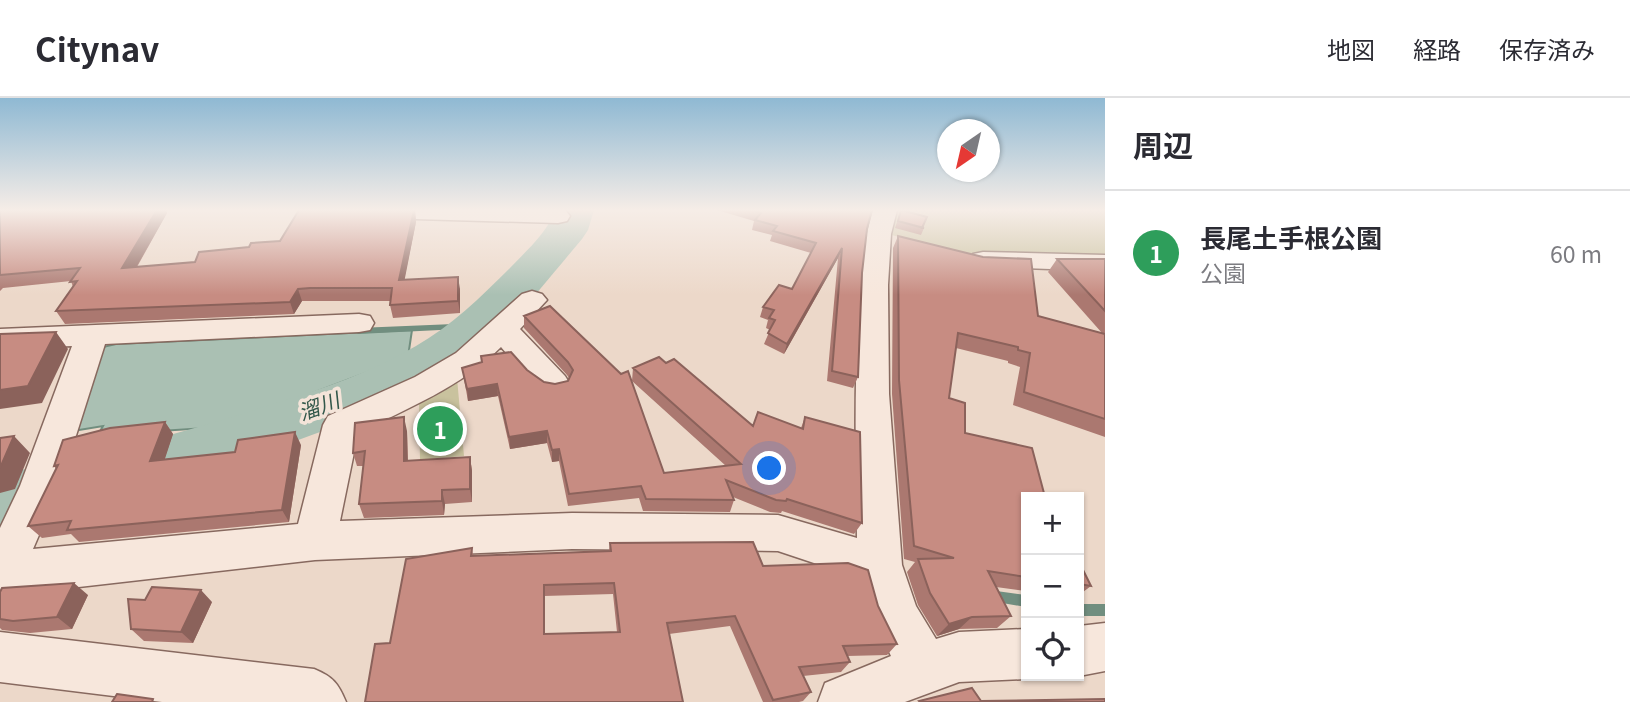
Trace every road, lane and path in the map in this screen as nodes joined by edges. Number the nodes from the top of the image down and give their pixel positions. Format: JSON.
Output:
{"nodes":[{"id":1,"x":885,"y":238,"type":"edge"},
{"id":2,"x":962,"y":257,"type":"edge"},
{"id":3,"x":1105,"y":263,"type":"edge"},
{"id":4,"x":532,"y":300,"type":"dead end"},
{"id":5,"x":359,"y":323,"type":"dead end"},
{"id":6,"x":502,"y":329,"type":"junction"},
{"id":7,"x":92,"y":335,"type":"junction"},
{"id":8,"x":0,"y":339,"type":"edge"},
{"id":9,"x":553,"y":384,"type":"edge"},
{"id":10,"x":315,"y":541,"type":"junction"},
{"id":11,"x":1,"y":573,"type":"edge"},
{"id":12,"x":885,"y":579,"type":"junction"},
{"id":13,"x":1105,"y":647,"type":"edge"},
{"id":14,"x":1084,"y":650,"type":"edge"},
{"id":15,"x":1021,"y":654,"type":"edge"},
{"id":16,"x":0,"y":657,"type":"edge"},
{"id":17,"x":924,"y":668,"type":"junction"},
{"id":18,"x":320,"y":702,"type":"edge"},
{"id":19,"x":844,"y":702,"type":"edge"}],
"edges":[{"from":1,"to":12,"type":"street"},
{"from":2,"to":3,"type":"street"},
{"from":4,"to":6,"type":"street"},
{"from":5,"to":7,"type":"street"},
{"from":6,"to":9,"type":"street"},
{"from":6,"to":10,"type":"street"},
{"from":7,"to":8,"type":"street"},
{"from":7,"to":11,"type":"street"},
{"from":10,"to":11,"type":"street"},
{"from":10,"to":12,"type":"street"},
{"from":12,"to":17,"type":"street"},
{"from":13,"to":14,"type":"street"},
{"from":15,"to":17,"type":"street"},
{"from":16,"to":18,"type":"street"},
{"from":17,"to":19,"type":"street"}]}
